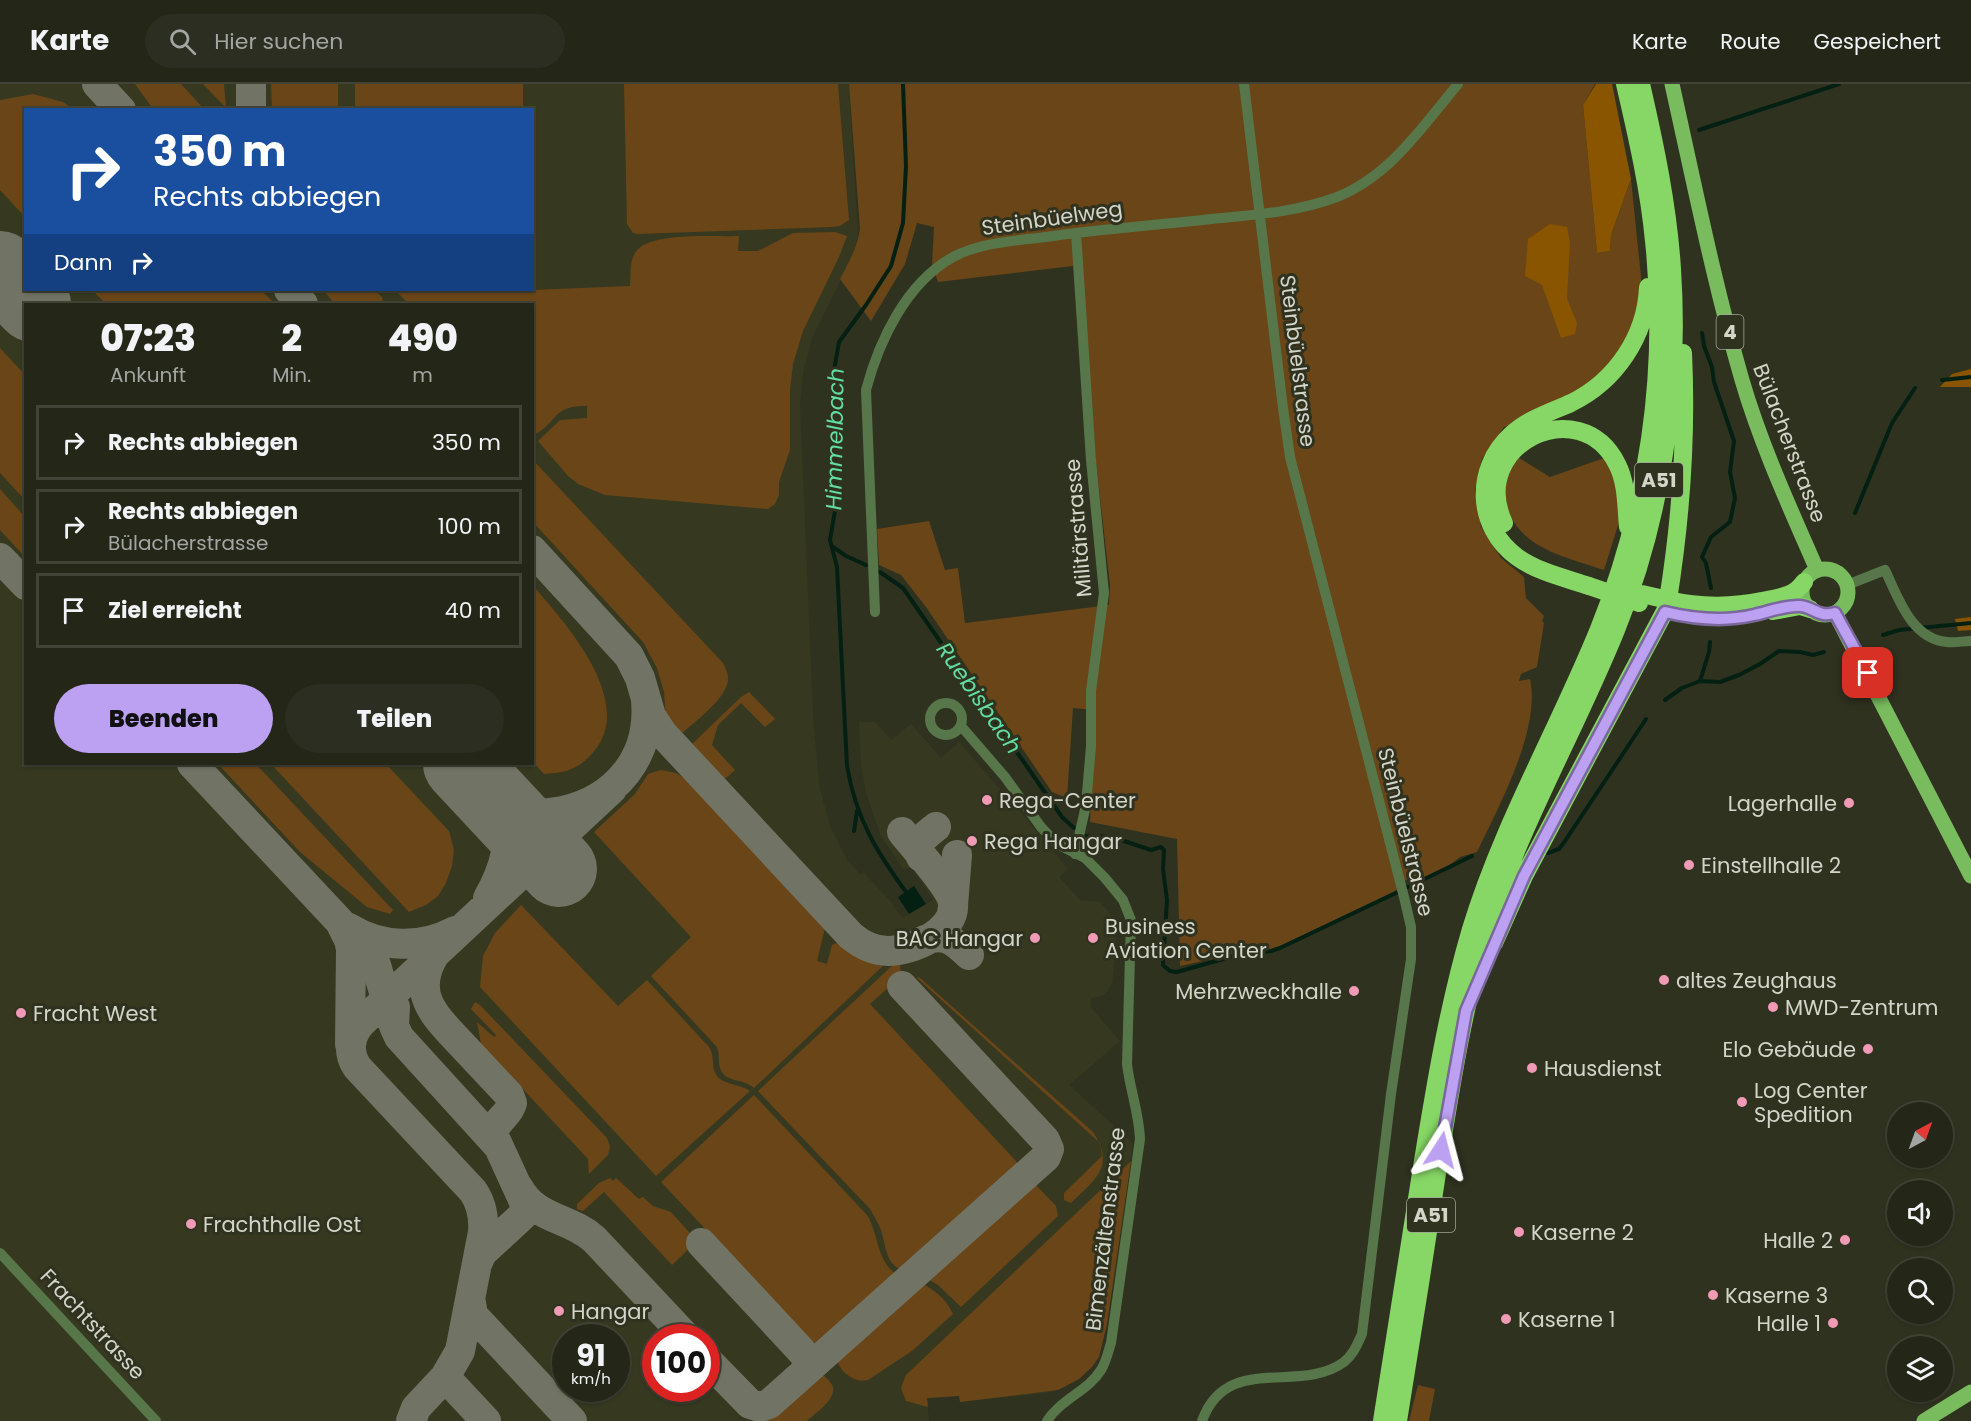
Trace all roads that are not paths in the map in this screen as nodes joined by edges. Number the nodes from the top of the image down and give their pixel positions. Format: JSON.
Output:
{"nodes":[{"id":1,"x":1244,"y":84,"type":"edge"},
{"id":2,"x":1458,"y":84,"type":"edge"},
{"id":3,"x":1625,"y":84,"type":"edge"},
{"id":4,"x":1641,"y":84,"type":"edge"},
{"id":5,"x":1672,"y":84,"type":"edge"},
{"id":6,"x":1658,"y":211,"type":"junction"},
{"id":7,"x":1261,"y":214,"type":"junction"},
{"id":8,"x":1076,"y":232,"type":"junction"},
{"id":9,"x":1629,"y":541,"type":"junction"},
{"id":10,"x":1811,"y":576,"type":"junction"},
{"id":11,"x":1591,"y":581,"type":"junction"},
{"id":12,"x":1847,"y":585,"type":"junction"},
{"id":13,"x":1667,"y":606,"type":"junction"},
{"id":14,"x":1810,"y":609,"type":"junction"},
{"id":15,"x":875,"y":612,"type":"dead end"},
{"id":16,"x":1835,"y":613,"type":"junction"},
{"id":17,"x":1971,"y":641,"type":"edge"},
{"id":18,"x":961,"y":726,"type":"dead end"},
{"id":19,"x":1075,"y":854,"type":"junction"},
{"id":20,"x":1971,"y":876,"type":"edge"},
{"id":21,"x":1466,"y":1011,"type":"junction"},
{"id":22,"x":0,"y":1253,"type":"edge"},
{"id":23,"x":1971,"y":1392,"type":"edge"},
{"id":24,"x":156,"y":1421,"type":"edge"},
{"id":25,"x":1047,"y":1421,"type":"edge"},
{"id":26,"x":1202,"y":1421,"type":"edge"},
{"id":27,"x":1382,"y":1421,"type":"edge"},
{"id":28,"x":1398,"y":1421,"type":"edge"},
{"id":29,"x":1924,"y":1421,"type":"edge"}],
"edges":[{"from":1,"to":7,"type":"street"},
{"from":2,"to":7,"type":"street","name":"Steinbüelweg"},
{"from":3,"to":6,"type":"highway","number":"A51"},
{"from":4,"to":6,"type":"highway","number":"A51"},
{"from":5,"to":10,"type":"main road","name":"Bülacherstrasse","number":"4"},
{"from":6,"to":9,"type":"highway","number":"A51"},
{"from":6,"to":11,"type":"highway"},
{"from":6,"to":13,"type":"highway"},
{"from":6,"to":21,"type":"highway","number":"A51"},
{"from":7,"to":8,"type":"street","name":"Steinbüelweg"},
{"from":7,"to":26,"type":"street","name":"Steinbüelstrasse"},
{"from":8,"to":15,"type":"street","name":"Steinbüelweg"},
{"from":8,"to":19,"type":"street","name":"Militärstrasse"},
{"from":9,"to":11,"type":"highway"},
{"from":9,"to":27,"type":"highway","number":"A51"},
{"from":10,"to":12,"type":"main road"},
{"from":10,"to":13,"type":"highway"},
{"from":10,"to":14,"type":"main road"},
{"from":11,"to":13,"type":"highway","bridge":true},
{"from":12,"to":16,"type":"main road"},
{"from":12,"to":17,"type":"street"},
{"from":13,"to":14,"type":"highway"},
{"from":13,"to":21,"type":"highway"},
{"from":14,"to":16,"type":"main road"},
{"from":16,"to":20,"type":"main road"},
{"from":18,"to":19,"type":"street","name":"Bimenzältenstrasse"},
{"from":19,"to":25,"type":"street","name":"Bimenzältenstrasse"},
{"from":21,"to":28,"type":"highway","number":"A51"},
{"from":22,"to":24,"type":"street","name":"Frachtstrasse"},
{"from":23,"to":29,"type":"main road"}]}
